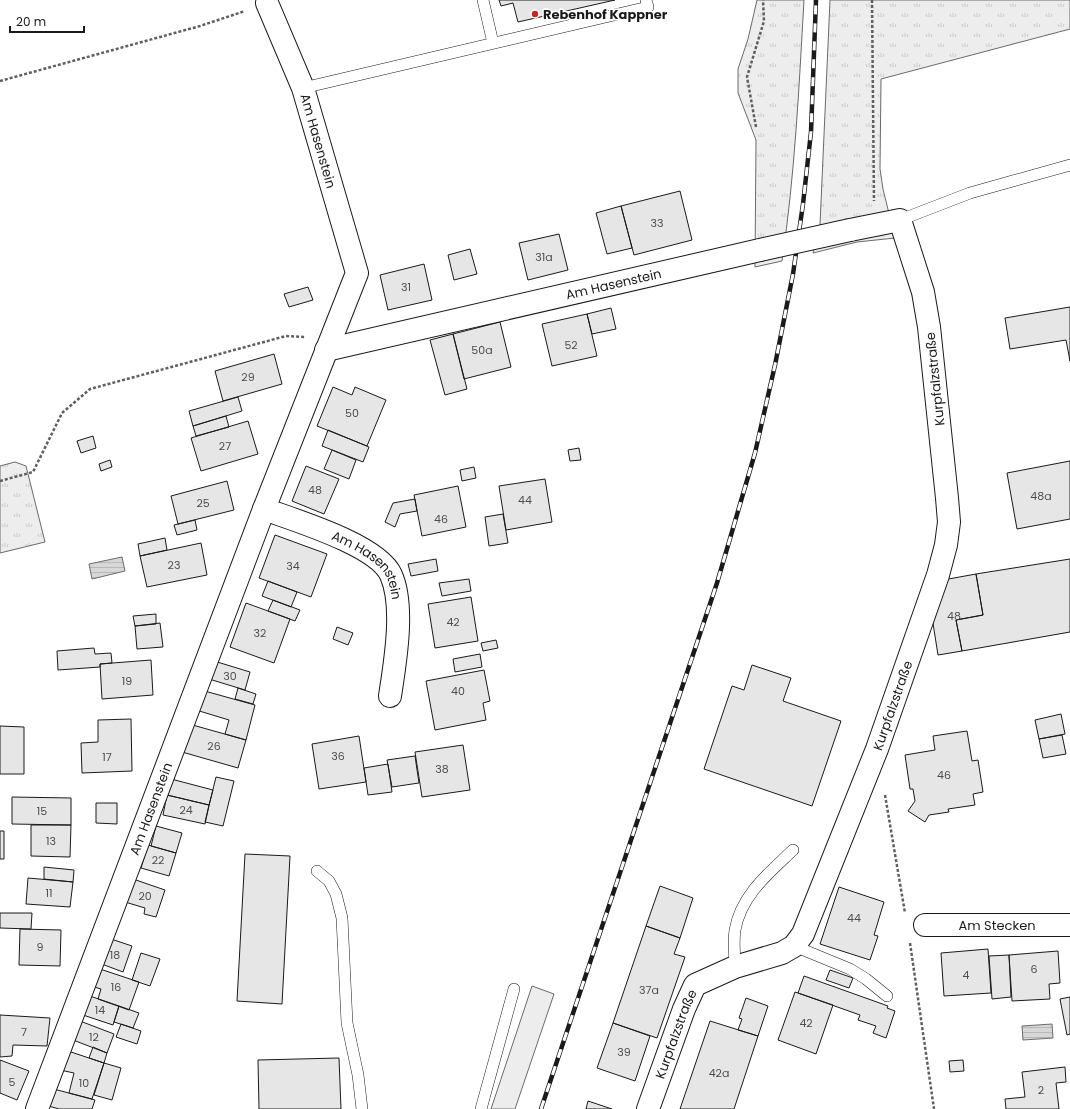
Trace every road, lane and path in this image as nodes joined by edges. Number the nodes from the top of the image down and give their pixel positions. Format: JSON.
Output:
{"nodes":[{"id":1,"x":483,"y":0,"type":"edge"},
{"id":2,"x":646,"y":0,"type":"edge"},
{"id":3,"x":764,"y":0,"type":"edge"},
{"id":4,"x":872,"y":0,"type":"edge"},
{"id":5,"x":267,"y":3,"type":"joint"},
{"id":6,"x":493,"y":43,"type":"junction"},
{"id":7,"x":0,"y":81,"type":"edge"},
{"id":8,"x":303,"y":88,"type":"junction"},
{"id":9,"x":756,"y":127,"type":"dead end"},
{"id":10,"x":1070,"y":165,"type":"edge"},
{"id":11,"x":900,"y":220,"type":"junction"},
{"id":12,"x":874,"y":226,"type":"junction"},
{"id":13,"x":329,"y":344,"type":"junction"},
{"id":14,"x":0,"y":481,"type":"edge"},
{"id":15,"x":264,"y":508,"type":"junction"},
{"id":16,"x":390,"y":696,"type":"dead end"},
{"id":17,"x":792,"y":850,"type":"dead end"},
{"id":18,"x":317,"y":871,"type":"dead end"},
{"id":19,"x":925,"y":925,"type":"dead end"},
{"id":20,"x":1070,"y":925,"type":"edge"},
{"id":21,"x":794,"y":946,"type":"junction"},
{"id":22,"x":736,"y":967,"type":"junction"},
{"id":23,"x":514,"y":989,"type":"dead end"},
{"id":24,"x":887,"y":996,"type":"dead end"},
{"id":25,"x":37,"y":1109,"type":"edge"},
{"id":26,"x":362,"y":1109,"type":"edge"},
{"id":27,"x":481,"y":1109,"type":"edge"},
{"id":28,"x":648,"y":1109,"type":"edge"}],
"edges":[{"from":1,"to":6,"type":"lane"},
{"from":2,"to":6,"type":"lane"},
{"from":3,"to":9,"type":"path"},
{"from":4,"to":12,"type":"path"},
{"from":5,"to":7,"type":"path"},
{"from":5,"to":8,"type":"street","name":"Am Hasenstein"},
{"from":6,"to":8,"type":"lane"},
{"from":8,"to":13,"type":"street","name":"Am Hasenstein"},
{"from":10,"to":11,"type":"lane"},
{"from":11,"to":12,"type":"street","name":"Am Hasenstein"},
{"from":11,"to":21,"type":"street","name":"Kurpfalzstraße"},
{"from":12,"to":13,"type":"street","name":"Am Hasenstein","bridge":true},
{"from":13,"to":14,"type":"path"},
{"from":13,"to":15,"type":"street","name":"Am Hasenstein"},
{"from":15,"to":16,"type":"street","name":"Am Hasenstein"},
{"from":15,"to":25,"type":"street","name":"Am Hasenstein"},
{"from":17,"to":22,"type":"lane"},
{"from":18,"to":26,"type":"lane"},
{"from":19,"to":20,"type":"street","name":"Am Stecken"},
{"from":21,"to":22,"type":"street","name":"Kurpfalzstraße"},
{"from":21,"to":24,"type":"lane"},
{"from":22,"to":28,"type":"street","name":"Kurpfalzstraße"},
{"from":23,"to":27,"type":"lane"}]}
